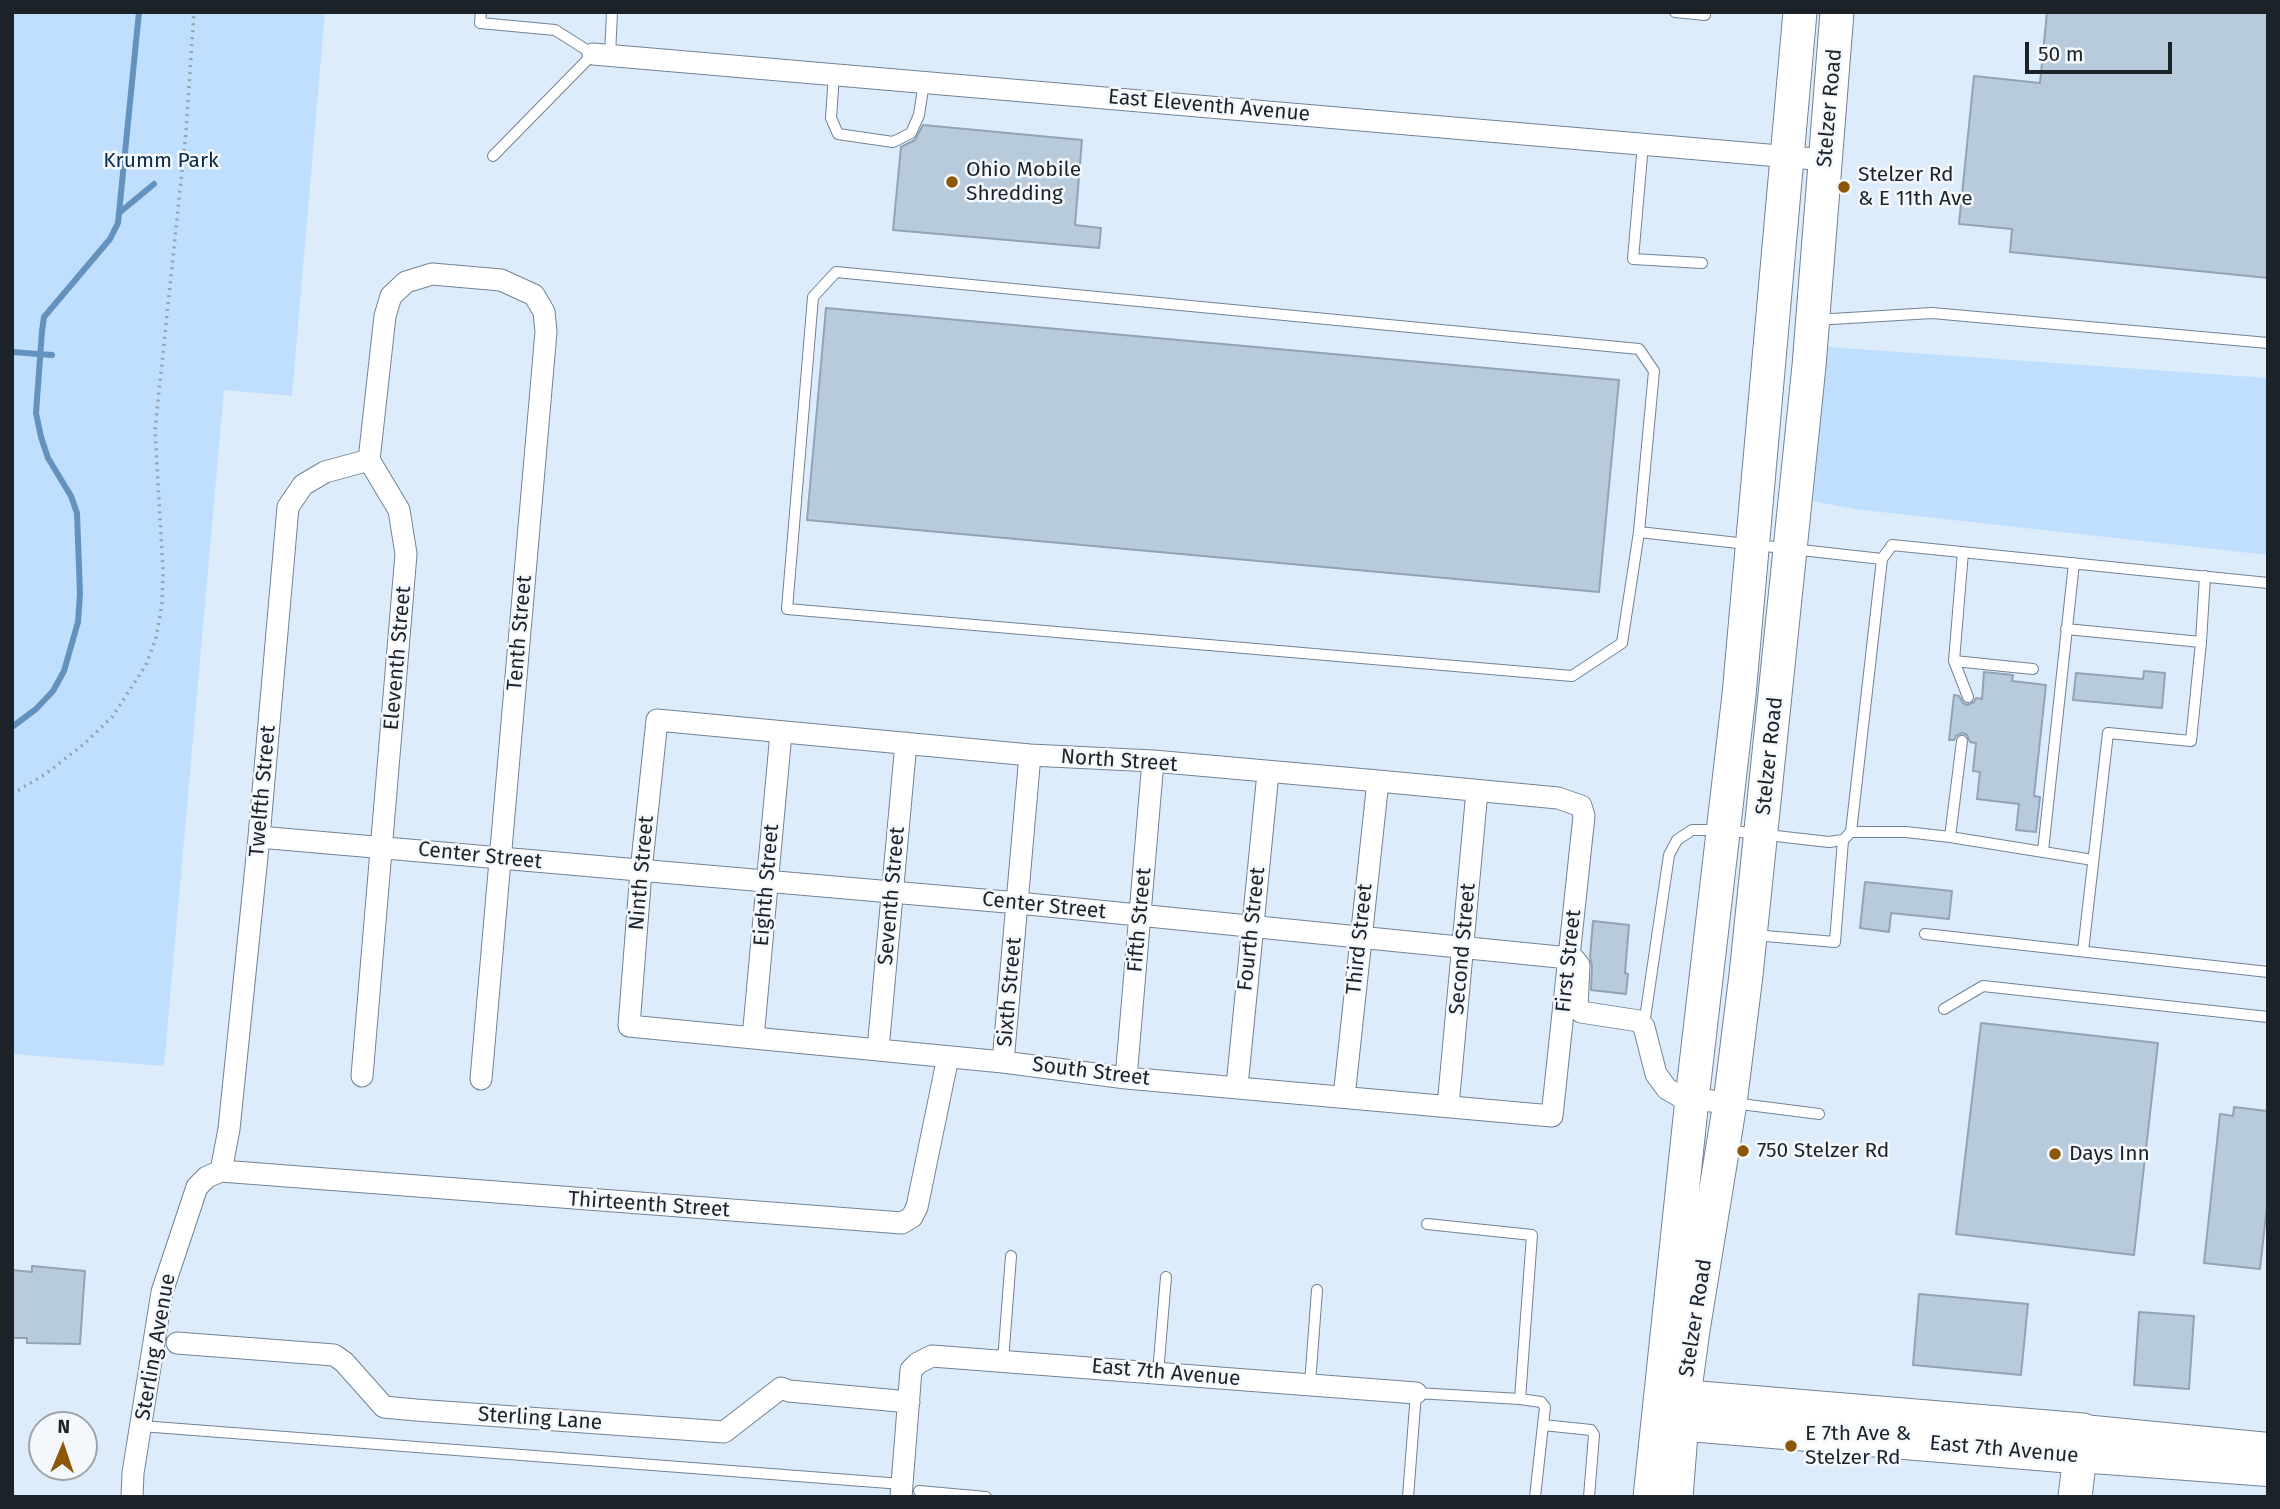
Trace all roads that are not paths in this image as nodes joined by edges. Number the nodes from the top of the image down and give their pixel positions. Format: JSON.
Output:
{"nodes":[{"id":1,"x":481,"y":12,"type":"edge"},
{"id":2,"x":612,"y":12,"type":"edge"},
{"id":3,"x":1675,"y":12,"type":"edge"},
{"id":4,"x":1705,"y":12,"type":"edge"},
{"id":5,"x":1800,"y":12,"type":"edge"},
{"id":6,"x":1837,"y":12,"type":"edge"},
{"id":7,"x":601,"y":54,"type":"junction"},
{"id":8,"x":834,"y":74,"type":"junction"},
{"id":9,"x":924,"y":82,"type":"junction"},
{"id":10,"x":1643,"y":144,"type":"junction"},
{"id":11,"x":493,"y":156,"type":"dead end"},
{"id":12,"x":1788,"y":157,"type":"junction"},
{"id":13,"x":1826,"y":160,"type":"junction"},
{"id":14,"x":1702,"y":263,"type":"dead end"},
{"id":15,"x":1813,"y":321,"type":"junction"},
{"id":16,"x":2268,"y":343,"type":"edge"},
{"id":17,"x":369,"y":460,"type":"junction"},
{"id":18,"x":1639,"y":532,"type":"junction"},
{"id":19,"x":1752,"y":544,"type":"junction"},
{"id":20,"x":1791,"y":548,"type":"junction"},
{"id":21,"x":1963,"y":552,"type":"junction"},
{"id":22,"x":1882,"y":559,"type":"junction"},
{"id":23,"x":2074,"y":563,"type":"junction"},
{"id":24,"x":2205,"y":576,"type":"junction"},
{"id":25,"x":2268,"y":583,"type":"edge"},
{"id":26,"x":2066,"y":629,"type":"junction"},
{"id":27,"x":2201,"y":642,"type":"junction"},
{"id":28,"x":1954,"y":661,"type":"junction"},
{"id":29,"x":2033,"y":669,"type":"dead end"},
{"id":30,"x":1968,"y":697,"type":"dead end"},
{"id":31,"x":657,"y":719,"type":"joint"},
{"id":32,"x":781,"y":733,"type":"junction"},
{"id":33,"x":1962,"y":741,"type":"dead end"},
{"id":34,"x":906,"y":743,"type":"junction"},
{"id":35,"x":1030,"y":755,"type":"junction"},
{"id":36,"x":1153,"y":761,"type":"junction"},
{"id":37,"x":1268,"y":773,"type":"junction"},
{"id":38,"x":1378,"y":781,"type":"junction"},
{"id":39,"x":1477,"y":791,"type":"junction"},
{"id":40,"x":1581,"y":806,"type":"joint"},
{"id":41,"x":1723,"y":830,"type":"junction"},
{"id":42,"x":1761,"y":835,"type":"junction"},
{"id":43,"x":1847,"y":836,"type":"junction"},
{"id":44,"x":259,"y":837,"type":"junction"},
{"id":45,"x":1950,"y":837,"type":"junction"},
{"id":46,"x":383,"y":847,"type":"junction"},
{"id":47,"x":2043,"y":851,"type":"junction"},
{"id":48,"x":501,"y":859,"type":"junction"},
{"id":49,"x":2093,"y":860,"type":"junction"},
{"id":50,"x":641,"y":871,"type":"junction"},
{"id":51,"x":768,"y":881,"type":"junction"},
{"id":52,"x":893,"y":891,"type":"junction"},
{"id":53,"x":1018,"y":903,"type":"junction"},
{"id":54,"x":1141,"y":915,"type":"junction"},
{"id":55,"x":1253,"y":926,"type":"junction"},
{"id":56,"x":1925,"y":934,"type":"dead end"},
{"id":57,"x":1750,"y":935,"type":"junction"},
{"id":58,"x":1359,"y":937,"type":"junction"},
{"id":59,"x":1463,"y":949,"type":"junction"},
{"id":60,"x":2083,"y":951,"type":"junction"},
{"id":61,"x":1569,"y":958,"type":"junction"},
{"id":62,"x":2268,"y":972,"type":"edge"},
{"id":63,"x":1944,"y":1009,"type":"dead end"},
{"id":64,"x":2268,"y":1017,"type":"edge"},
{"id":65,"x":629,"y":1026,"type":"joint"},
{"id":66,"x":1644,"y":1027,"type":"junction"},
{"id":67,"x":753,"y":1038,"type":"junction"},
{"id":68,"x":878,"y":1049,"type":"junction"},
{"id":69,"x":947,"y":1057,"type":"junction"},
{"id":70,"x":1003,"y":1062,"type":"junction"},
{"id":71,"x":362,"y":1076,"type":"dead end"},
{"id":72,"x":1126,"y":1078,"type":"junction"},
{"id":73,"x":481,"y":1079,"type":"dead end"},
{"id":74,"x":1237,"y":1086,"type":"junction"},
{"id":75,"x":1344,"y":1097,"type":"junction"},
{"id":76,"x":1692,"y":1099,"type":"junction"},
{"id":77,"x":1730,"y":1103,"type":"junction"},
{"id":78,"x":1448,"y":1106,"type":"junction"},
{"id":79,"x":1819,"y":1114,"type":"dead end"},
{"id":80,"x":1552,"y":1116,"type":"joint"},
{"id":81,"x":221,"y":1171,"type":"junction"},
{"id":82,"x":1427,"y":1224,"type":"dead end"},
{"id":83,"x":1011,"y":1256,"type":"dead end"},
{"id":84,"x":1166,"y":1277,"type":"dead end"},
{"id":85,"x":1317,"y":1290,"type":"dead end"},
{"id":86,"x":1693,"y":1330,"type":"junction"},
{"id":87,"x":177,"y":1343,"type":"dead end"},
{"id":88,"x":1003,"y":1361,"type":"junction"},
{"id":89,"x":1158,"y":1373,"type":"junction"},
{"id":90,"x":1310,"y":1384,"type":"junction"},
{"id":91,"x":1416,"y":1393,"type":"junction"},
{"id":92,"x":1520,"y":1399,"type":"junction"},
{"id":93,"x":909,"y":1402,"type":"junction"},
{"id":94,"x":1797,"y":1406,"type":"junction"},
{"id":95,"x":1670,"y":1409,"type":"junction"},
{"id":96,"x":1543,"y":1425,"type":"junction"},
{"id":97,"x":141,"y":1426,"type":"junction"},
{"id":98,"x":2081,"y":1443,"type":"junction"},
{"id":99,"x":2268,"y":1448,"type":"edge"},
{"id":100,"x":2268,"y":1471,"type":"edge"},
{"id":101,"x":907,"y":1491,"type":"edge"},
{"id":102,"x":132,"y":1497,"type":"edge"},
{"id":103,"x":986,"y":1497,"type":"edge"},
{"id":104,"x":1408,"y":1497,"type":"edge"},
{"id":105,"x":1535,"y":1497,"type":"edge"},
{"id":106,"x":1588,"y":1497,"type":"edge"},
{"id":107,"x":1650,"y":1497,"type":"edge"},
{"id":108,"x":1676,"y":1497,"type":"edge"},
{"id":109,"x":2075,"y":1497,"type":"edge"}],
"edges":[{"from":1,"to":7,"type":"lane"},
{"from":2,"to":7,"type":"lane"},
{"from":3,"to":4,"type":"lane"},
{"from":5,"to":12,"type":"main road","name":"Stelzer Road"},
{"from":6,"to":13,"type":"main road","name":"Stelzer Road"},
{"from":7,"to":8,"type":"street","name":"East Eleventh Avenue"},
{"from":7,"to":11,"type":"lane"},
{"from":8,"to":9,"type":"street","name":"East Eleventh Avenue"},
{"from":8,"to":9,"type":"lane"},
{"from":9,"to":10,"type":"street","name":"East Eleventh Avenue"},
{"from":10,"to":12,"type":"street","name":"East Eleventh Avenue"},
{"from":10,"to":14,"type":"lane"},
{"from":12,"to":13,"type":"street","name":"East Eleventh Avenue"},
{"from":12,"to":19,"type":"main road","name":"Stelzer Road"},
{"from":13,"to":15,"type":"main road","name":"Stelzer Road"},
{"from":15,"to":16,"type":"lane"},
{"from":15,"to":20,"type":"main road","name":"Stelzer Road"},
{"from":17,"to":44,"type":"street","name":"Twelfth Street"},
{"from":17,"to":46,"type":"street","name":"Eleventh Street"},
{"from":17,"to":48,"type":"street","name":"Tenth Street"},
{"from":18,"to":18,"type":"lane"},
{"from":18,"to":19,"type":"lane"},
{"from":19,"to":20,"type":"lane"},
{"from":19,"to":41,"type":"main road","name":"Stelzer Road"},
{"from":20,"to":22,"type":"lane"},
{"from":20,"to":42,"type":"main road","name":"Stelzer Road"},
{"from":21,"to":22,"type":"lane"},
{"from":21,"to":23,"type":"lane"},
{"from":21,"to":28,"type":"lane"},
{"from":22,"to":43,"type":"lane"},
{"from":23,"to":24,"type":"lane"},
{"from":23,"to":26,"type":"lane"},
{"from":24,"to":25,"type":"lane"},
{"from":24,"to":27,"type":"lane"},
{"from":26,"to":27,"type":"lane"},
{"from":26,"to":47,"type":"lane"},
{"from":27,"to":49,"type":"lane"},
{"from":28,"to":29,"type":"lane"},
{"from":28,"to":30,"type":"lane"},
{"from":31,"to":32,"type":"street","name":"North Street"},
{"from":31,"to":50,"type":"street","name":"Ninth Street"},
{"from":32,"to":34,"type":"street","name":"North Street"},
{"from":32,"to":51,"type":"street","name":"Eighth Street"},
{"from":33,"to":45,"type":"lane"},
{"from":34,"to":35,"type":"street","name":"North Street"},
{"from":34,"to":52,"type":"street","name":"Seventh Street"},
{"from":35,"to":36,"type":"street","name":"North Street"},
{"from":35,"to":53,"type":"street","name":"Sixth Street"},
{"from":36,"to":37,"type":"street","name":"North Street"},
{"from":36,"to":54,"type":"street","name":"Fifth Street"},
{"from":37,"to":38,"type":"street","name":"North Street"},
{"from":37,"to":55,"type":"street","name":"Fourth Street"},
{"from":38,"to":39,"type":"street","name":"North Street"},
{"from":38,"to":58,"type":"street","name":"Third Street"},
{"from":39,"to":40,"type":"street","name":"North Street"},
{"from":39,"to":59,"type":"street","name":"Second Street"},
{"from":40,"to":61,"type":"street","name":"First Street"},
{"from":41,"to":42,"type":"lane"},
{"from":41,"to":66,"type":"lane"},
{"from":41,"to":76,"type":"main road","name":"Stelzer Road"},
{"from":42,"to":43,"type":"lane"},
{"from":42,"to":57,"type":"main road","name":"Stelzer Road"},
{"from":43,"to":45,"type":"lane"},
{"from":43,"to":57,"type":"lane"},
{"from":44,"to":46,"type":"street","name":"Center Street"},
{"from":44,"to":81,"type":"street","name":"Twelfth Street"},
{"from":45,"to":47,"type":"lane"},
{"from":46,"to":48,"type":"street","name":"Center Street"},
{"from":46,"to":71,"type":"street","name":"Eleventh Street"},
{"from":47,"to":49,"type":"lane"},
{"from":48,"to":50,"type":"street","name":"Center Street"},
{"from":48,"to":73,"type":"street","name":"Tenth Street"},
{"from":49,"to":60,"type":"lane"},
{"from":50,"to":51,"type":"street","name":"Center Street"},
{"from":50,"to":65,"type":"street","name":"Ninth Street"},
{"from":51,"to":52,"type":"street","name":"Center Street"},
{"from":51,"to":67,"type":"street","name":"Eighth Street"},
{"from":52,"to":53,"type":"street","name":"Center Street"},
{"from":52,"to":68,"type":"street","name":"Seventh Street"},
{"from":53,"to":54,"type":"street","name":"Center Street"},
{"from":53,"to":70,"type":"street","name":"Sixth Street"},
{"from":54,"to":55,"type":"street","name":"Center Street"},
{"from":54,"to":72,"type":"street","name":"Fifth Street"},
{"from":55,"to":58,"type":"street","name":"Center Street"},
{"from":55,"to":74,"type":"street","name":"Fourth Street"},
{"from":56,"to":60,"type":"lane"},
{"from":57,"to":77,"type":"main road","name":"Stelzer Road"},
{"from":58,"to":59,"type":"street","name":"Center Street"},
{"from":58,"to":75,"type":"street","name":"Third Street"},
{"from":59,"to":61,"type":"street","name":"Center Street"},
{"from":59,"to":78,"type":"street","name":"Second Street"},
{"from":60,"to":62,"type":"lane"},
{"from":61,"to":66,"type":"street"},
{"from":61,"to":80,"type":"street","name":"First Street"},
{"from":63,"to":64,"type":"lane"},
{"from":65,"to":67,"type":"street","name":"South Street"},
{"from":66,"to":76,"type":"street"},
{"from":67,"to":68,"type":"street","name":"South Street"},
{"from":68,"to":69,"type":"street","name":"South Street"},
{"from":69,"to":70,"type":"street","name":"South Street"},
{"from":69,"to":81,"type":"street","name":"Thirteenth Street"},
{"from":70,"to":72,"type":"street","name":"South Street"},
{"from":72,"to":74,"type":"street","name":"South Street"},
{"from":74,"to":75,"type":"street","name":"South Street"},
{"from":75,"to":78,"type":"street","name":"South Street"},
{"from":76,"to":77,"type":"street"},
{"from":76,"to":95,"type":"main road","name":"Stelzer Road"},
{"from":77,"to":79,"type":"lane"},
{"from":77,"to":86,"type":"main road","name":"Stelzer Road"},
{"from":78,"to":80,"type":"street","name":"South Street"},
{"from":81,"to":97,"type":"street","name":"Sterling Avenue"},
{"from":82,"to":92,"type":"lane"},
{"from":83,"to":88,"type":"lane"},
{"from":84,"to":89,"type":"lane"},
{"from":85,"to":90,"type":"lane"},
{"from":86,"to":94,"type":"main road"},
{"from":86,"to":95,"type":"main road","name":"Stelzer Road"},
{"from":87,"to":93,"type":"street","name":"Sterling Lane"},
{"from":88,"to":89,"type":"street","name":"East 7th Avenue"},
{"from":88,"to":93,"type":"street","name":"East 7th Avenue"},
{"from":89,"to":90,"type":"street","name":"East 7th Avenue"},
{"from":90,"to":91,"type":"street","name":"East 7th Avenue"},
{"from":91,"to":92,"type":"lane"},
{"from":91,"to":104,"type":"lane"},
{"from":92,"to":96,"type":"lane"},
{"from":93,"to":101,"type":"street"},
{"from":94,"to":95,"type":"main road","name":"East 7th Avenue"},
{"from":94,"to":98,"type":"main road","name":"East 7th Avenue"},
{"from":95,"to":98,"type":"main road","name":"East 7th Avenue"},
{"from":95,"to":107,"type":"main road","name":"Stelzer Road"},
{"from":95,"to":108,"type":"main road","name":"Stelzer Road"},
{"from":96,"to":105,"type":"lane"},
{"from":96,"to":106,"type":"lane"},
{"from":97,"to":101,"type":"lane"},
{"from":97,"to":102,"type":"street","name":"Sterling Avenue"},
{"from":98,"to":99,"type":"street","name":"East 7th Avenue"},
{"from":98,"to":100,"type":"street","name":"East 7th Avenue"},
{"from":98,"to":109,"type":"main road"},
{"from":101,"to":103,"type":"lane"}]}
